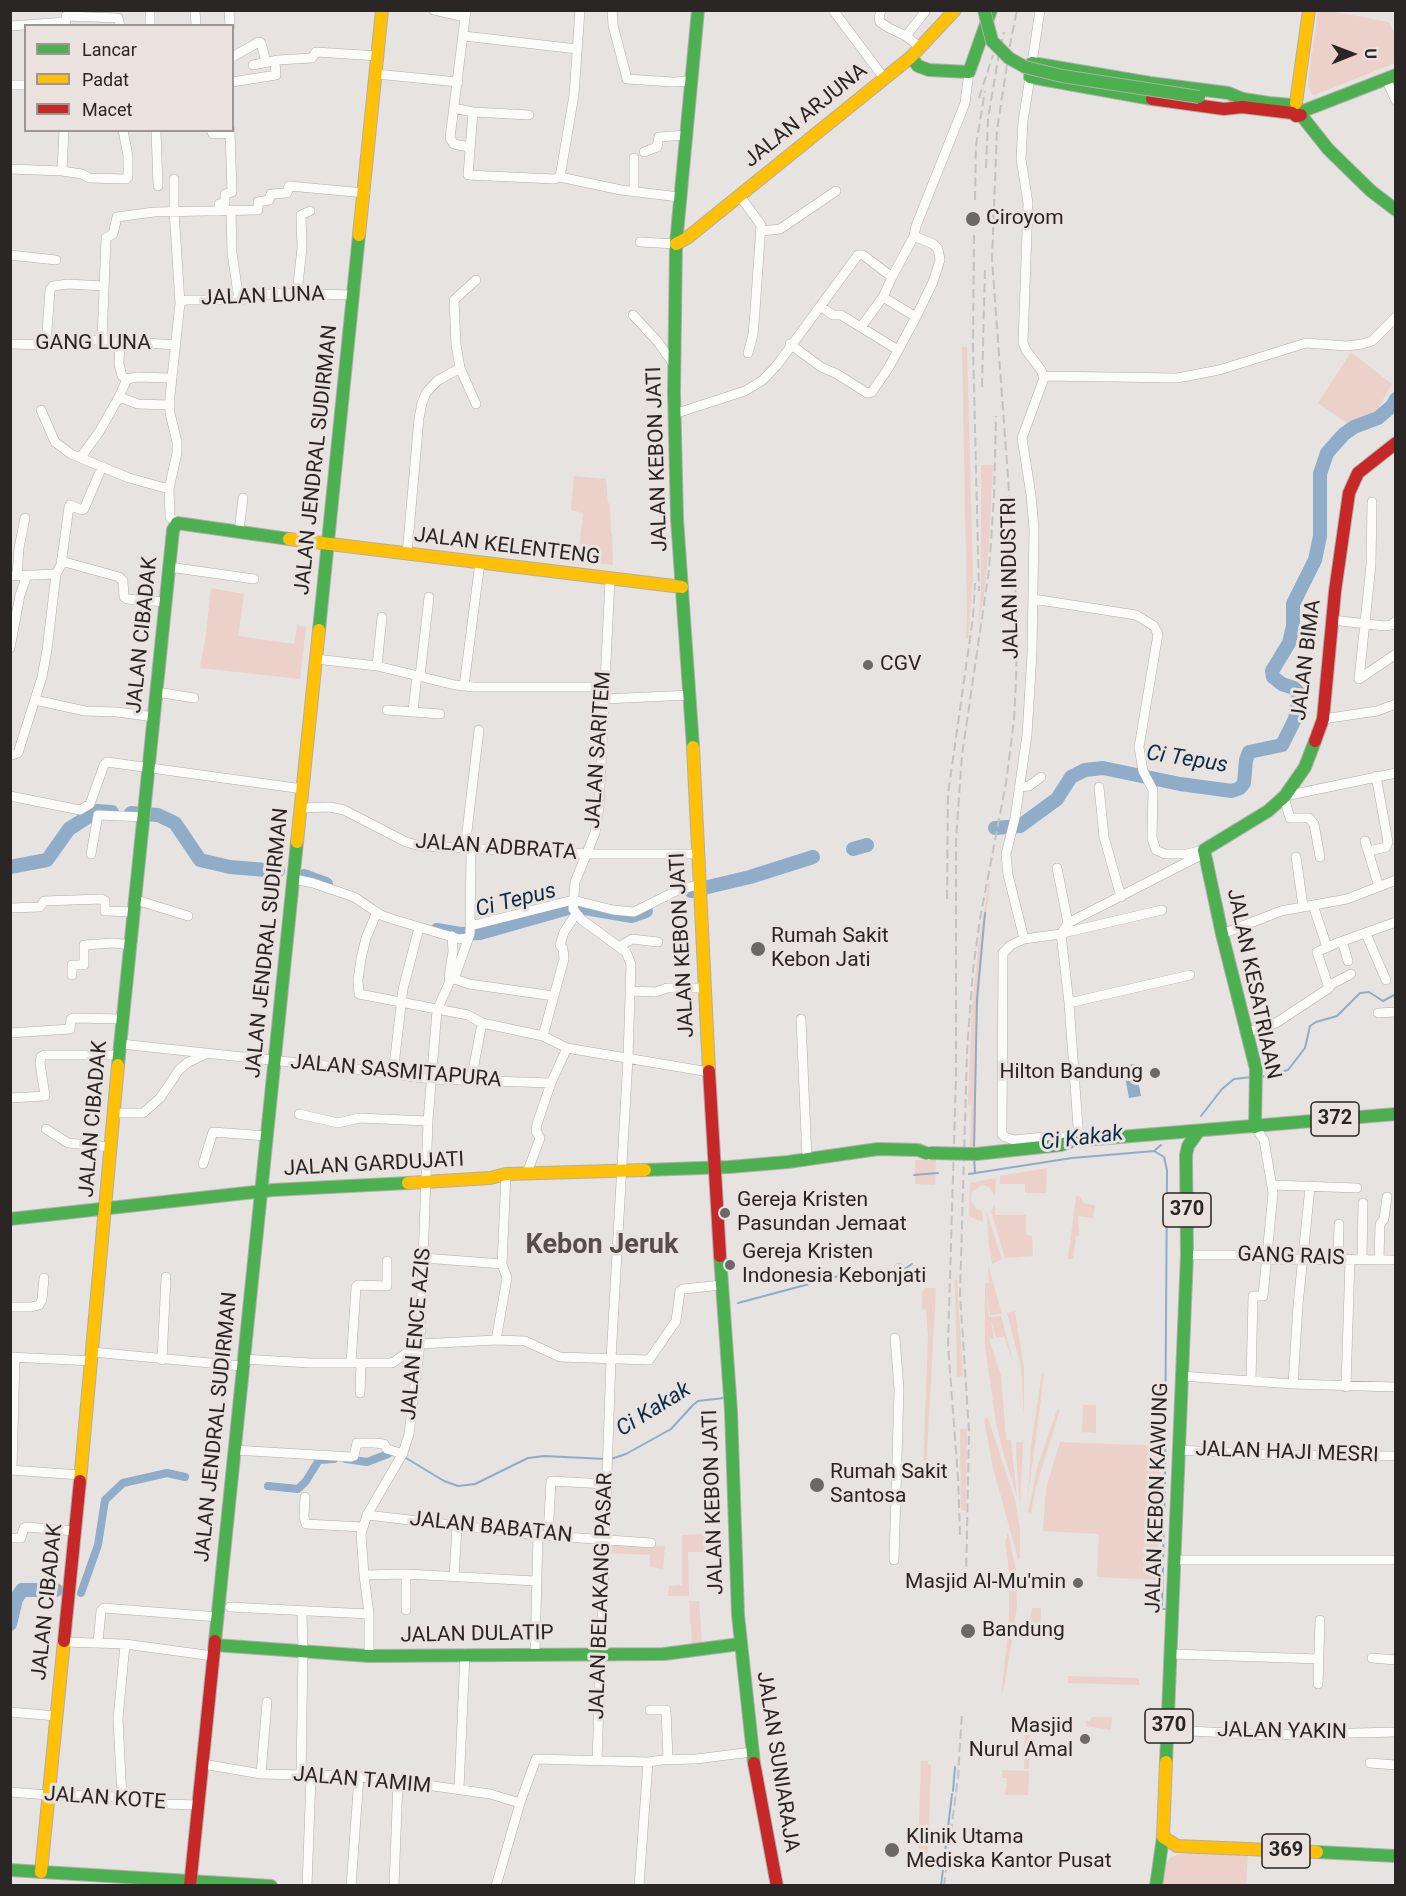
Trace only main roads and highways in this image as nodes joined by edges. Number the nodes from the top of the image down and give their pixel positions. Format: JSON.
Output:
{"nodes":[{"id":1,"x":382,"y":10,"type":"edge"},
{"id":2,"x":698,"y":10,"type":"edge"},
{"id":3,"x":955,"y":10,"type":"edge"},
{"id":4,"x":984,"y":10,"type":"edge"},
{"id":5,"x":991,"y":10,"type":"edge"},
{"id":6,"x":1309,"y":10,"type":"edge"},
{"id":7,"x":911,"y":57,"type":"junction"},
{"id":8,"x":1391,"y":77,"type":"edge"},
{"id":9,"x":1243,"y":103,"type":"junction"},
{"id":10,"x":1297,"y":109,"type":"junction"},
{"id":11,"x":1395,"y":210,"type":"edge"},
{"id":12,"x":676,"y":244,"type":"junction"},
{"id":13,"x":1395,"y":443,"type":"edge"},
{"id":14,"x":328,"y":544,"type":"junction"},
{"id":15,"x":682,"y":587,"type":"junction"},
{"id":16,"x":1205,"y":852,"type":"joint"},
{"id":17,"x":1395,"y":1114,"type":"edge"},
{"id":18,"x":1256,"y":1127,"type":"junction"},
{"id":19,"x":1198,"y":1132,"type":"junction"},
{"id":20,"x":1070,"y":1142,"type":"junction"},
{"id":21,"x":712,"y":1149,"type":"junction"},
{"id":22,"x":834,"y":1159,"type":"junction"},
{"id":23,"x":1186,"y":1164,"type":"junction"},
{"id":24,"x":714,"y":1171,"type":"junction"},
{"id":25,"x":729,"y":1171,"type":"junction"},
{"id":26,"x":622,"y":1175,"type":"junction"},
{"id":27,"x":505,"y":1178,"type":"junction"},
{"id":28,"x":260,"y":1191,"type":"junction"},
{"id":29,"x":717,"y":1197,"type":"junction"},
{"id":30,"x":105,"y":1210,"type":"junction"},
{"id":31,"x":10,"y":1219,"type":"edge"},
{"id":32,"x":740,"y":1644,"type":"junction"},
{"id":33,"x":214,"y":1650,"type":"junction"},
{"id":34,"x":1163,"y":1838,"type":"junction"},
{"id":35,"x":1177,"y":1846,"type":"junction"},
{"id":36,"x":1395,"y":1856,"type":"edge"},
{"id":37,"x":1158,"y":1868,"type":"junction"},
{"id":38,"x":10,"y":1870,"type":"edge"},
{"id":39,"x":40,"y":1872,"type":"junction"},
{"id":40,"x":190,"y":1883,"type":"edge"},
{"id":41,"x":271,"y":1886,"type":"edge"},
{"id":42,"x":777,"y":1886,"type":"edge"},
{"id":43,"x":1156,"y":1886,"type":"edge"}],
"edges":[{"from":1,"to":14,"type":"main road","name":"JALAN JENDRAL SUDIRMAN"},
{"from":2,"to":12,"type":"main road","name":"JALAN KEBON JATI"},
{"from":3,"to":7,"type":"main road","name":"JALAN ARJUNA"},
{"from":4,"to":9,"type":"main road","bridge":true},
{"from":5,"to":7,"type":"main road"},
{"from":6,"to":10,"type":"main road"},
{"from":7,"to":12,"type":"main road","name":"JALAN ARJUNA"},
{"from":8,"to":10,"type":"main road"},
{"from":9,"to":9,"type":"main road"},
{"from":9,"to":10,"type":"main road"},
{"from":10,"to":11,"type":"main road"},
{"from":12,"to":15,"type":"main road","name":"JALAN KEBON JATI"},
{"from":13,"to":16,"type":"main road","name":"JALAN BIMA"},
{"from":14,"to":15,"type":"main road","name":"JALAN KELENTENG"},
{"from":14,"to":28,"type":"main road","name":"JALAN JENDRAL SUDIRMAN"},
{"from":14,"to":30,"type":"main road","name":"JALAN CIBADAK"},
{"from":15,"to":21,"type":"main road","name":"JALAN KEBON JATI"},
{"from":16,"to":18,"type":"main road","name":"JALAN KESATRIAAN"},
{"from":17,"to":18,"type":"main road","number":"372"},
{"from":18,"to":19,"type":"main road","number":"372"},
{"from":19,"to":20,"type":"main road"},
{"from":19,"to":23,"type":"main road","name":"JALAN KEBON KAWUNG","number":"370"},
{"from":20,"to":22,"type":"main road","bridge":true},
{"from":20,"to":23,"type":"main road"},
{"from":21,"to":24,"type":"main road","name":"JALAN KEBON JATI"},
{"from":21,"to":25,"type":"main road"},
{"from":22,"to":25,"type":"main road"},
{"from":22,"to":25,"type":"main road"},
{"from":23,"to":34,"type":"main road","name":"JALAN KEBON KAWUNG","number":"370"},
{"from":24,"to":25,"type":"main road","name":"JALAN GARDUJATI"},
{"from":24,"to":26,"type":"main road","name":"JALAN GARDUJATI"},
{"from":24,"to":29,"type":"main road","name":"JALAN KEBON JATI"},
{"from":25,"to":29,"type":"main road"},
{"from":26,"to":27,"type":"main road","name":"JALAN GARDUJATI"},
{"from":26,"to":27,"type":"main road","name":"JALAN GARDUJATI"},
{"from":27,"to":28,"type":"main road","name":"JALAN GARDUJATI"},
{"from":28,"to":30,"type":"main road","name":"JALAN GARDUJATI"},
{"from":28,"to":33,"type":"main road","name":"JALAN JENDRAL SUDIRMAN"},
{"from":29,"to":32,"type":"main road","name":"JALAN KEBON JATI"},
{"from":30,"to":31,"type":"main road","name":"JALAN GARDUJATI"},
{"from":30,"to":39,"type":"main road","name":"JALAN CIBADAK"},
{"from":32,"to":33,"type":"main road","name":"JALAN DULATIP"},
{"from":32,"to":42,"type":"main road","name":"JALAN SUNIARAJA"},
{"from":33,"to":40,"type":"main road","name":"JALAN JENDRAL SUDIRMAN"},
{"from":34,"to":35,"type":"main road","number":"369"},
{"from":34,"to":37,"type":"main road","name":"JALAN KEBON KAWUNG"},
{"from":35,"to":36,"type":"main road","number":"369"},
{"from":35,"to":37,"type":"main road"},
{"from":37,"to":43,"type":"main road","name":"JALAN KEBON KAWUNG"},
{"from":38,"to":39,"type":"main road"},
{"from":39,"to":40,"type":"main road"},
{"from":40,"to":41,"type":"main road"}]}
